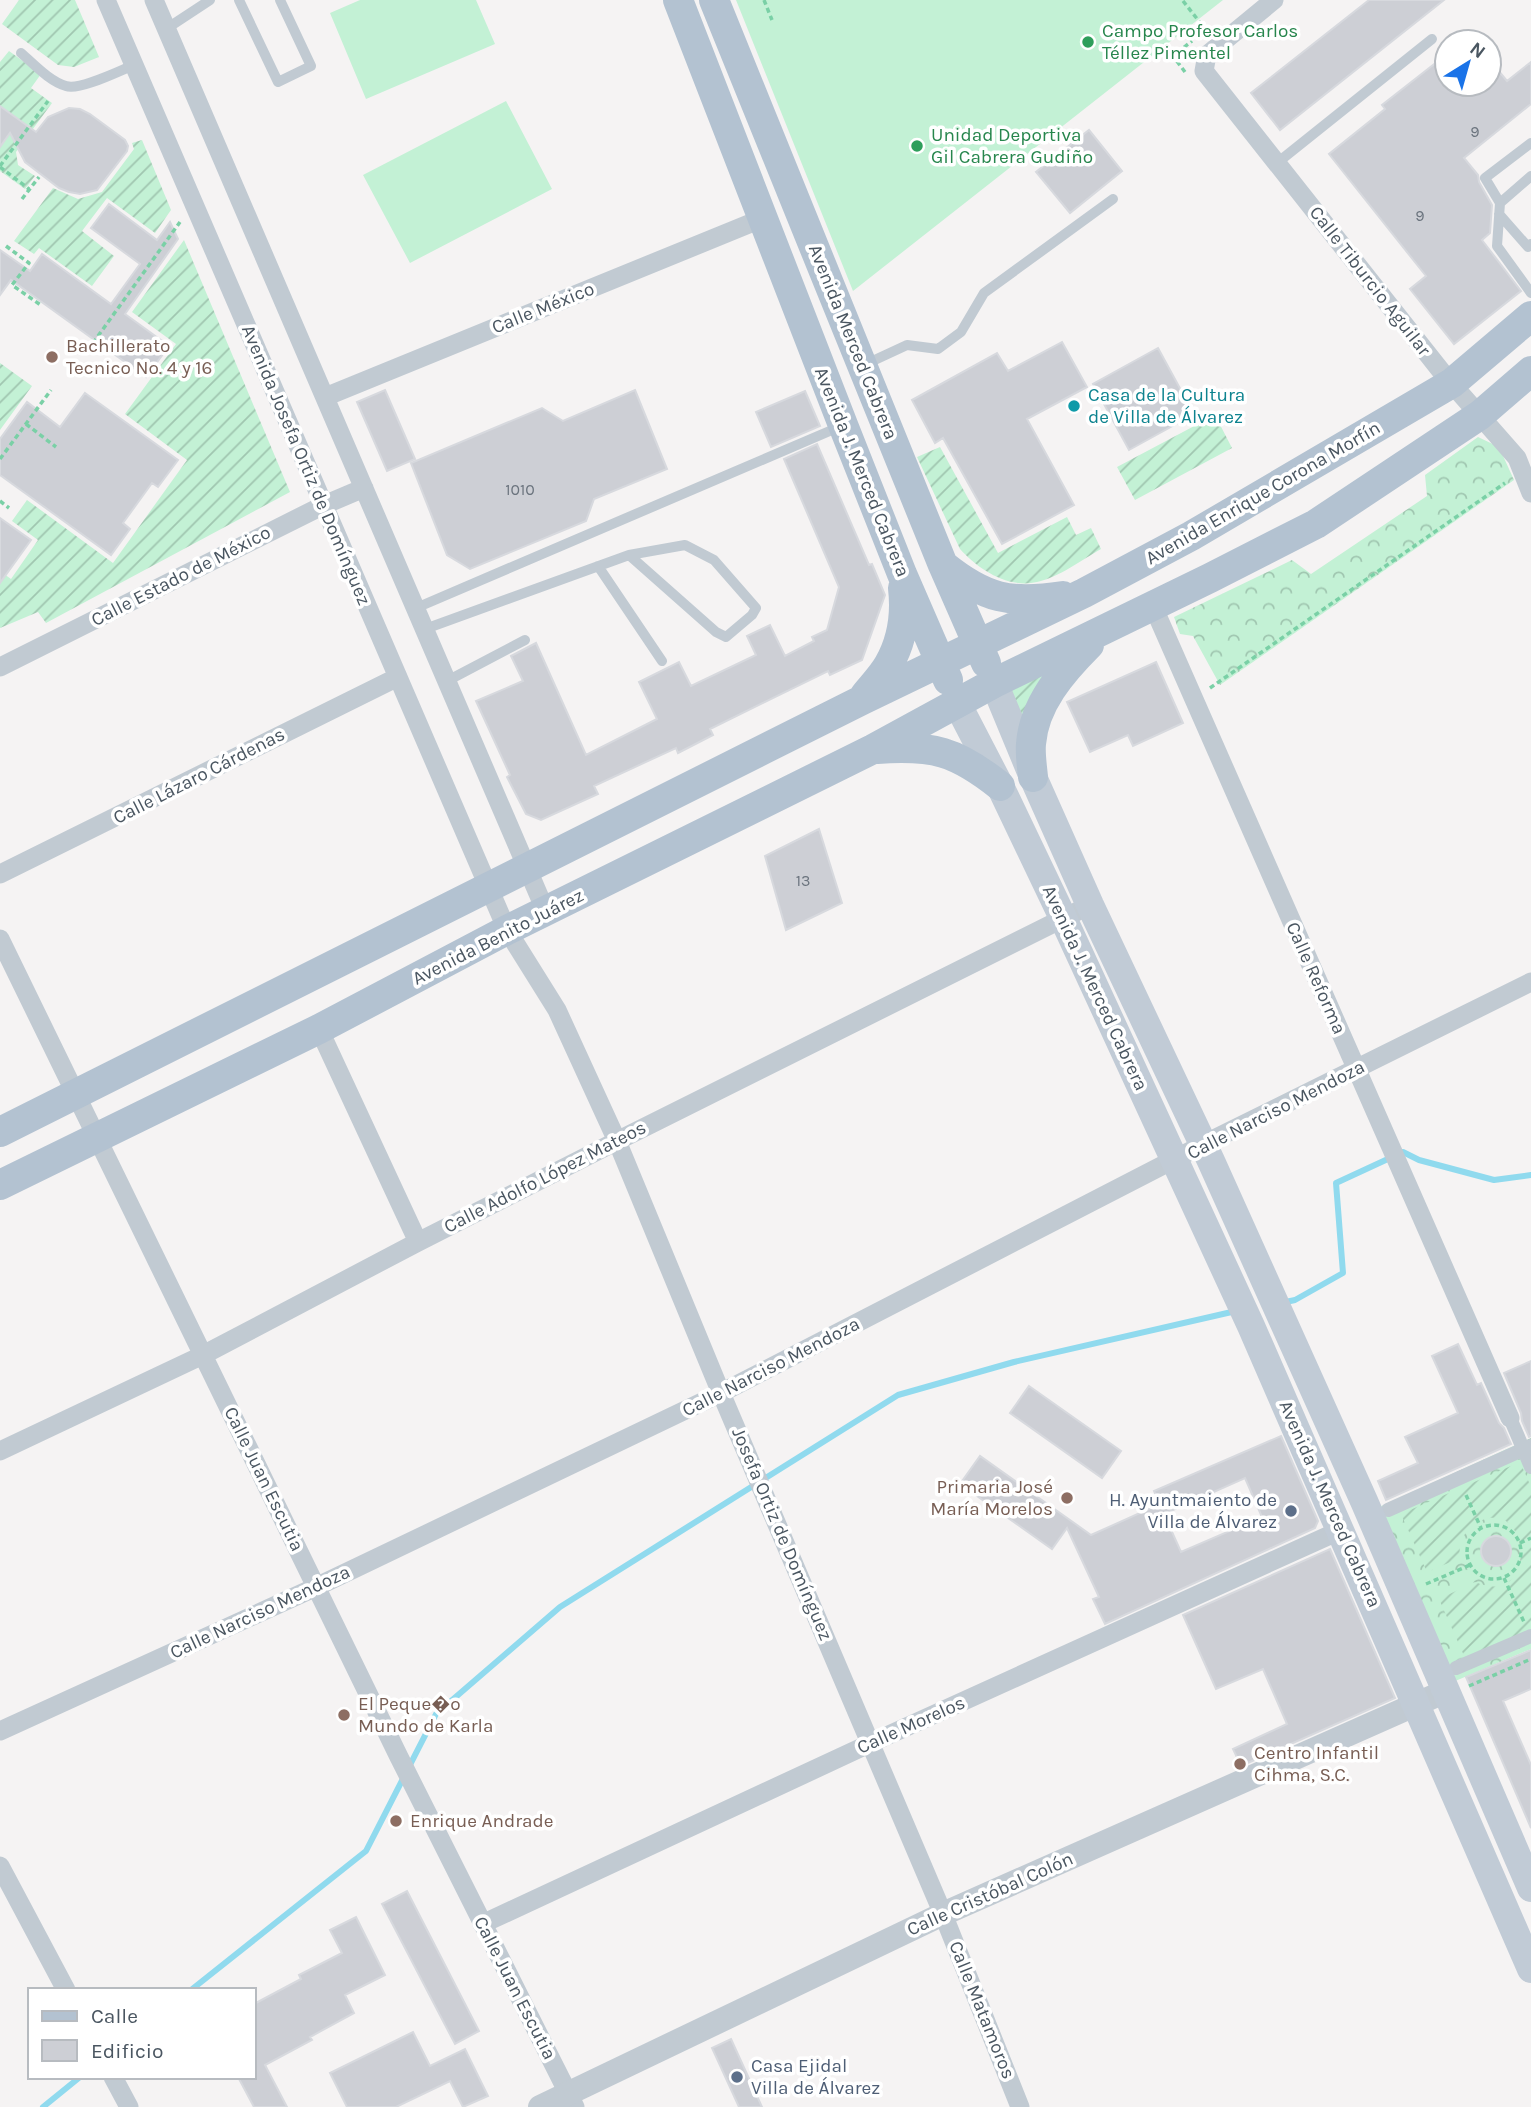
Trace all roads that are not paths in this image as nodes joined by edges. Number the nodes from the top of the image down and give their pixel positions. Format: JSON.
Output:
{"nodes":[{"id":1,"x":106,"y":0,"type":"edge"},
{"id":2,"x":154,"y":0,"type":"edge"},
{"id":3,"x":210,"y":0,"type":"edge"},
{"id":4,"x":239,"y":0,"type":"edge"},
{"id":5,"x":280,"y":0,"type":"edge"},
{"id":6,"x":678,"y":0,"type":"edge"},
{"id":7,"x":714,"y":0,"type":"edge"},
{"id":8,"x":1274,"y":0,"type":"edge"},
{"id":9,"x":166,"y":29,"type":"junction"},
{"id":10,"x":1432,"y":39,"type":"dead end"},
{"id":11,"x":21,"y":53,"type":"dead end"},
{"id":12,"x":738,"y":59,"type":"junction"},
{"id":13,"x":134,"y":65,"type":"junction"},
{"id":14,"x":706,"y":70,"type":"junction"},
{"id":15,"x":1531,"y":143,"type":"edge"},
{"id":16,"x":1277,"y":163,"type":"junction"},
{"id":17,"x":1531,"y":176,"type":"edge"},
{"id":18,"x":1113,"y":199,"type":"dead end"},
{"id":19,"x":1499,"y":208,"type":"junction"},
{"id":20,"x":761,"y":219,"type":"junction"},
{"id":21,"x":1531,"y":244,"type":"edge"},
{"id":22,"x":1531,"y":293,"type":"edge"},
{"id":23,"x":1531,"y":316,"type":"edge"},
{"id":24,"x":862,"y":366,"type":"junction"},
{"id":25,"x":1531,"y":371,"type":"edge"},
{"id":26,"x":1452,"y":383,"type":"junction"},
{"id":27,"x":325,"y":397,"type":"junction"},
{"id":28,"x":1480,"y":415,"type":"junction"},
{"id":29,"x":843,"y":425,"type":"junction"},
{"id":30,"x":364,"y":488,"type":"junction"},
{"id":31,"x":1531,"y":493,"type":"edge"},
{"id":32,"x":324,"y":505,"type":"junction"},
{"id":33,"x":629,"y":555,"type":"junction"},
{"id":34,"x":943,"y":565,"type":"junction"},
{"id":35,"x":598,"y":566,"type":"junction"},
{"id":36,"x":902,"y":574,"type":"junction"},
{"id":37,"x":1084,"y":593,"type":"junction"},
{"id":38,"x":1153,"y":606,"type":"junction"},
{"id":39,"x":416,"y":608,"type":"junction"},
{"id":40,"x":1105,"y":628,"type":"junction"},
{"id":41,"x":425,"y":629,"type":"junction"},
{"id":42,"x":525,"y":640,"type":"dead end"},
{"id":43,"x":979,"y":645,"type":"junction"},
{"id":44,"x":662,"y":662,"type":"dead end"},
{"id":45,"x":941,"y":663,"type":"junction"},
{"id":46,"x":0,"y":667,"type":"edge"},
{"id":47,"x":398,"y":677,"type":"junction"},
{"id":48,"x":447,"y":681,"type":"junction"},
{"id":49,"x":993,"y":683,"type":"junction"},
{"id":50,"x":862,"y":700,"type":"junction"},
{"id":51,"x":957,"y":702,"type":"junction"},
{"id":52,"x":873,"y":749,"type":"junction"},
{"id":53,"x":1033,"y":777,"type":"junction"},
{"id":54,"x":1000,"y":786,"type":"junction"},
{"id":55,"x":527,"y":868,"type":"junction"},
{"id":56,"x":0,"y":874,"type":"edge"},
{"id":57,"x":488,"y":886,"type":"junction"},
{"id":58,"x":1090,"y":905,"type":"junction"},
{"id":59,"x":546,"y":912,"type":"junction"},
{"id":60,"x":1063,"y":918,"type":"junction"},
{"id":61,"x":507,"y":930,"type":"junction"},
{"id":62,"x":0,"y":939,"type":"edge"},
{"id":63,"x":1531,"y":982,"type":"edge"},
{"id":64,"x":319,"y":1029,"type":"junction"},
{"id":65,"x":1356,"y":1069,"type":"junction"},
{"id":66,"x":75,"y":1093,"type":"junction"},
{"id":67,"x":0,"y":1132,"type":"edge"},
{"id":68,"x":97,"y":1137,"type":"junction"},
{"id":69,"x":617,"y":1141,"type":"junction"},
{"id":70,"x":1204,"y":1144,"type":"junction"},
{"id":71,"x":1175,"y":1161,"type":"junction"},
{"id":72,"x":0,"y":1185,"type":"edge"},
{"id":73,"x":418,"y":1242,"type":"junction"},
{"id":74,"x":1275,"y":1302,"type":"junction"},
{"id":75,"x":1246,"y":1314,"type":"junction"},
{"id":76,"x":203,"y":1355,"type":"junction"},
{"id":77,"x":721,"y":1393,"type":"junction"},
{"id":78,"x":1510,"y":1418,"type":"joint"},
{"id":79,"x":1527,"y":1448,"type":"edge"},
{"id":80,"x":0,"y":1451,"type":"edge"},
{"id":81,"x":1531,"y":1467,"type":"edge"},
{"id":82,"x":1388,"y":1510,"type":"dead end"},
{"id":83,"x":1341,"y":1530,"type":"junction"},
{"id":84,"x":316,"y":1587,"type":"junction"},
{"id":85,"x":1531,"y":1637,"type":"edge"},
{"id":86,"x":1455,"y":1682,"type":"junction"},
{"id":87,"x":1416,"y":1703,"type":"junction"},
{"id":88,"x":0,"y":1731,"type":"edge"},
{"id":89,"x":871,"y":1743,"type":"junction"},
{"id":90,"x":0,"y":1866,"type":"edge"},
{"id":91,"x":1531,"y":1888,"type":"edge"},
{"id":92,"x":943,"y":1914,"type":"junction"},
{"id":93,"x":482,"y":1924,"type":"junction"},
{"id":94,"x":1531,"y":1969,"type":"edge"},
{"id":95,"x":65,"y":1988,"type":"edge"},
{"id":96,"x":114,"y":2079,"type":"edge"},
{"id":97,"x":571,"y":2100,"type":"edge"},
{"id":98,"x":129,"y":2107,"type":"edge"},
{"id":99,"x":540,"y":2107,"type":"edge"},
{"id":100,"x":1020,"y":2107,"type":"edge"}],
"edges":[{"from":1,"to":13,"type":"street","name":"Avenida Josefa Ortiz de Domínguez"},
{"from":2,"to":9,"type":"street"},
{"from":3,"to":9,"type":"lane"},
{"from":4,"to":5,"type":"lane"},
{"from":6,"to":14,"type":"main road","name":"Avenida J. Merced Cabrera"},
{"from":7,"to":12,"type":"main road","name":"Avenida Merced Cabrera"},
{"from":8,"to":16,"type":"street","name":"Calle Tiburcio Aguilar"},
{"from":9,"to":27,"type":"street"},
{"from":10,"to":16,"type":"lane"},
{"from":11,"to":13,"type":"lane"},
{"from":12,"to":14,"type":"main road"},
{"from":12,"to":24,"type":"main road","name":"Avenida Merced Cabrera"},
{"from":13,"to":32,"type":"street","name":"Avenida Josefa Ortiz de Domínguez"},
{"from":14,"to":20,"type":"main road","name":"Avenida J. Merced Cabrera"},
{"from":15,"to":19,"type":"lane"},
{"from":16,"to":26,"type":"street","name":"Calle Tiburcio Aguilar"},
{"from":17,"to":19,"type":"lane"},
{"from":18,"to":24,"type":"lane"},
{"from":19,"to":21,"type":"lane"},
{"from":19,"to":22,"type":"lane"},
{"from":20,"to":27,"type":"street","name":"Calle México"},
{"from":20,"to":29,"type":"main road","name":"Avenida J. Merced Cabrera"},
{"from":23,"to":26,"type":"main road","name":"Avenida Enrique Corona Morfín"},
{"from":24,"to":34,"type":"main road","name":"Avenida Merced Cabrera"},
{"from":25,"to":28,"type":"main road"},
{"from":26,"to":28,"type":"street","name":"Calle Tiburcio Aguilar"},
{"from":26,"to":37,"type":"main road","name":"Avenida Enrique Corona Morfín"},
{"from":27,"to":30,"type":"street"},
{"from":28,"to":31,"type":"street","name":"Calle Tiburcio Aguilar"},
{"from":28,"to":38,"type":"main road"},
{"from":29,"to":36,"type":"main road","name":"Avenida J. Merced Cabrera"},
{"from":29,"to":39,"type":"lane"},
{"from":30,"to":32,"type":"street","name":"Calle Estado de México"},
{"from":30,"to":39,"type":"street"},
{"from":32,"to":46,"type":"street","name":"Calle Estado de México"},
{"from":32,"to":47,"type":"street","name":"Avenida Josefa Ortiz de Domínguez"},
{"from":33,"to":33,"type":"lane"},
{"from":33,"to":35,"type":"lane"},
{"from":34,"to":37,"type":"main road"},
{"from":34,"to":43,"type":"main road","name":"Avenida Merced Cabrera"},
{"from":35,"to":41,"type":"lane"},
{"from":35,"to":44,"type":"lane"},
{"from":36,"to":45,"type":"main road","name":"Avenida J. Merced Cabrera"},
{"from":36,"to":50,"type":"main road"},
{"from":37,"to":43,"type":"main road","name":"Avenida Enrique Corona Morfín"},
{"from":38,"to":40,"type":"main road"},
{"from":38,"to":65,"type":"street","name":"Calle Reforma"},
{"from":39,"to":41,"type":"street"},
{"from":40,"to":49,"type":"main road"},
{"from":40,"to":53,"type":"main road"},
{"from":41,"to":48,"type":"street"},
{"from":42,"to":48,"type":"lane"},
{"from":43,"to":45,"type":"main road"},
{"from":43,"to":49,"type":"main road","name":"Avenida Merced Cabrera"},
{"from":45,"to":50,"type":"main road"},
{"from":45,"to":51,"type":"main road","name":"Avenida J. Merced Cabrera"},
{"from":47,"to":56,"type":"street","name":"Calle Lázaro Cárdenas"},
{"from":47,"to":57,"type":"street","name":"Avenida Josefa Ortiz de Domínguez"},
{"from":48,"to":55,"type":"street"},
{"from":49,"to":51,"type":"main road","name":"Avenida Benito Juárez"},
{"from":49,"to":53,"type":"main road","name":"Avenida J. Merced Cabrera"},
{"from":50,"to":55,"type":"main road"},
{"from":51,"to":52,"type":"main road","name":"Avenida Benito Juárez"},
{"from":51,"to":54,"type":"main road","name":"Avenida J. Merced Cabrera"},
{"from":52,"to":54,"type":"main road"},
{"from":52,"to":59,"type":"main road","name":"Avenida Benito Juárez"},
{"from":53,"to":58,"type":"main road","name":"Avenida J. Merced Cabrera"},
{"from":54,"to":60,"type":"main road","name":"Avenida J. Merced Cabrera"},
{"from":55,"to":57,"type":"main road"},
{"from":55,"to":59,"type":"street"},
{"from":57,"to":61,"type":"street","name":"Avenida Josefa Ortiz de Domínguez"},
{"from":57,"to":66,"type":"main road"},
{"from":58,"to":60,"type":"street","name":"Calle Adolfo López Mateos"},
{"from":58,"to":70,"type":"main road","name":"Avenida J. Merced Cabrera"},
{"from":59,"to":61,"type":"main road","name":"Avenida Benito Juárez"},
{"from":60,"to":69,"type":"street","name":"Calle Adolfo López Mateos"},
{"from":60,"to":71,"type":"main road","name":"Avenida J. Merced Cabrera"},
{"from":61,"to":64,"type":"main road","name":"Avenida Benito Juárez"},
{"from":61,"to":69,"type":"street","name":"Josefa Ortiz de Domínguez"},
{"from":62,"to":66,"type":"street","name":"Calle Juan Escutia"},
{"from":63,"to":65,"type":"street","name":"Calle Narciso Mendoza"},
{"from":64,"to":68,"type":"main road","name":"Avenida Benito Juárez"},
{"from":64,"to":73,"type":"street"},
{"from":65,"to":70,"type":"street","name":"Calle Narciso Mendoza"},
{"from":65,"to":78,"type":"street","name":"Calle Reforma"},
{"from":66,"to":67,"type":"main road"},
{"from":66,"to":68,"type":"street","name":"Calle Juan Escutia"},
{"from":68,"to":72,"type":"main road","name":"Avenida Benito Juárez"},
{"from":68,"to":76,"type":"street","name":"Calle Juan Escutia"},
{"from":69,"to":73,"type":"street","name":"Calle Adolfo López Mateos"},
{"from":69,"to":77,"type":"street","name":"Josefa Ortiz de Domínguez"},
{"from":70,"to":71,"type":"street","name":"Calle Narciso Mendoza"},
{"from":70,"to":74,"type":"main road","name":"Avenida J. Merced Cabrera"},
{"from":71,"to":75,"type":"main road","name":"Avenida J. Merced Cabrera"},
{"from":71,"to":77,"type":"street","name":"Calle Narciso Mendoza"},
{"from":73,"to":76,"type":"street","name":"Calle Adolfo López Mateos"},
{"from":74,"to":75,"type":"main road"},
{"from":74,"to":86,"type":"main road","name":"Avenida J. Merced Cabrera"},
{"from":75,"to":83,"type":"main road","name":"Avenida J. Merced Cabrera"},
{"from":76,"to":80,"type":"street","name":"Calle Adolfo López Mateos"},
{"from":76,"to":84,"type":"street","name":"Calle Juan Escutia"},
{"from":77,"to":84,"type":"street","name":"Calle Narciso Mendoza"},
{"from":77,"to":89,"type":"street","name":"Josefa Ortiz de Domínguez"},
{"from":78,"to":79,"type":"street","name":"Calle Reforma"},
{"from":79,"to":81,"type":"street","name":"Calle Reforma"},
{"from":79,"to":82,"type":"street"},
{"from":83,"to":87,"type":"main road","name":"Avenida J. Merced Cabrera"},
{"from":83,"to":89,"type":"street","name":"Calle Morelos"},
{"from":84,"to":88,"type":"street","name":"Calle Narciso Mendoza"},
{"from":84,"to":93,"type":"street","name":"Calle Juan Escutia"},
{"from":85,"to":86,"type":"street"},
{"from":86,"to":87,"type":"street","name":"Calle Cristóbal Colón"},
{"from":86,"to":91,"type":"main road","name":"Avenida J. Merced Cabrera"},
{"from":87,"to":92,"type":"street","name":"Calle Cristóbal Colón"},
{"from":87,"to":94,"type":"main road","name":"Avenida J. Merced Cabrera"},
{"from":89,"to":92,"type":"street","name":"Josefa Ortiz de Domínguez"},
{"from":89,"to":93,"type":"street","name":"Calle Morelos"},
{"from":90,"to":95,"type":"street"},
{"from":92,"to":97,"type":"street","name":"Calle Cristóbal Colón"},
{"from":92,"to":100,"type":"street","name":"Calle Matamoros"},
{"from":93,"to":97,"type":"street","name":"Calle Juan Escutia"},
{"from":96,"to":98,"type":"street"},
{"from":97,"to":99,"type":"street","name":"Calle Cristóbal Colón"}]}
